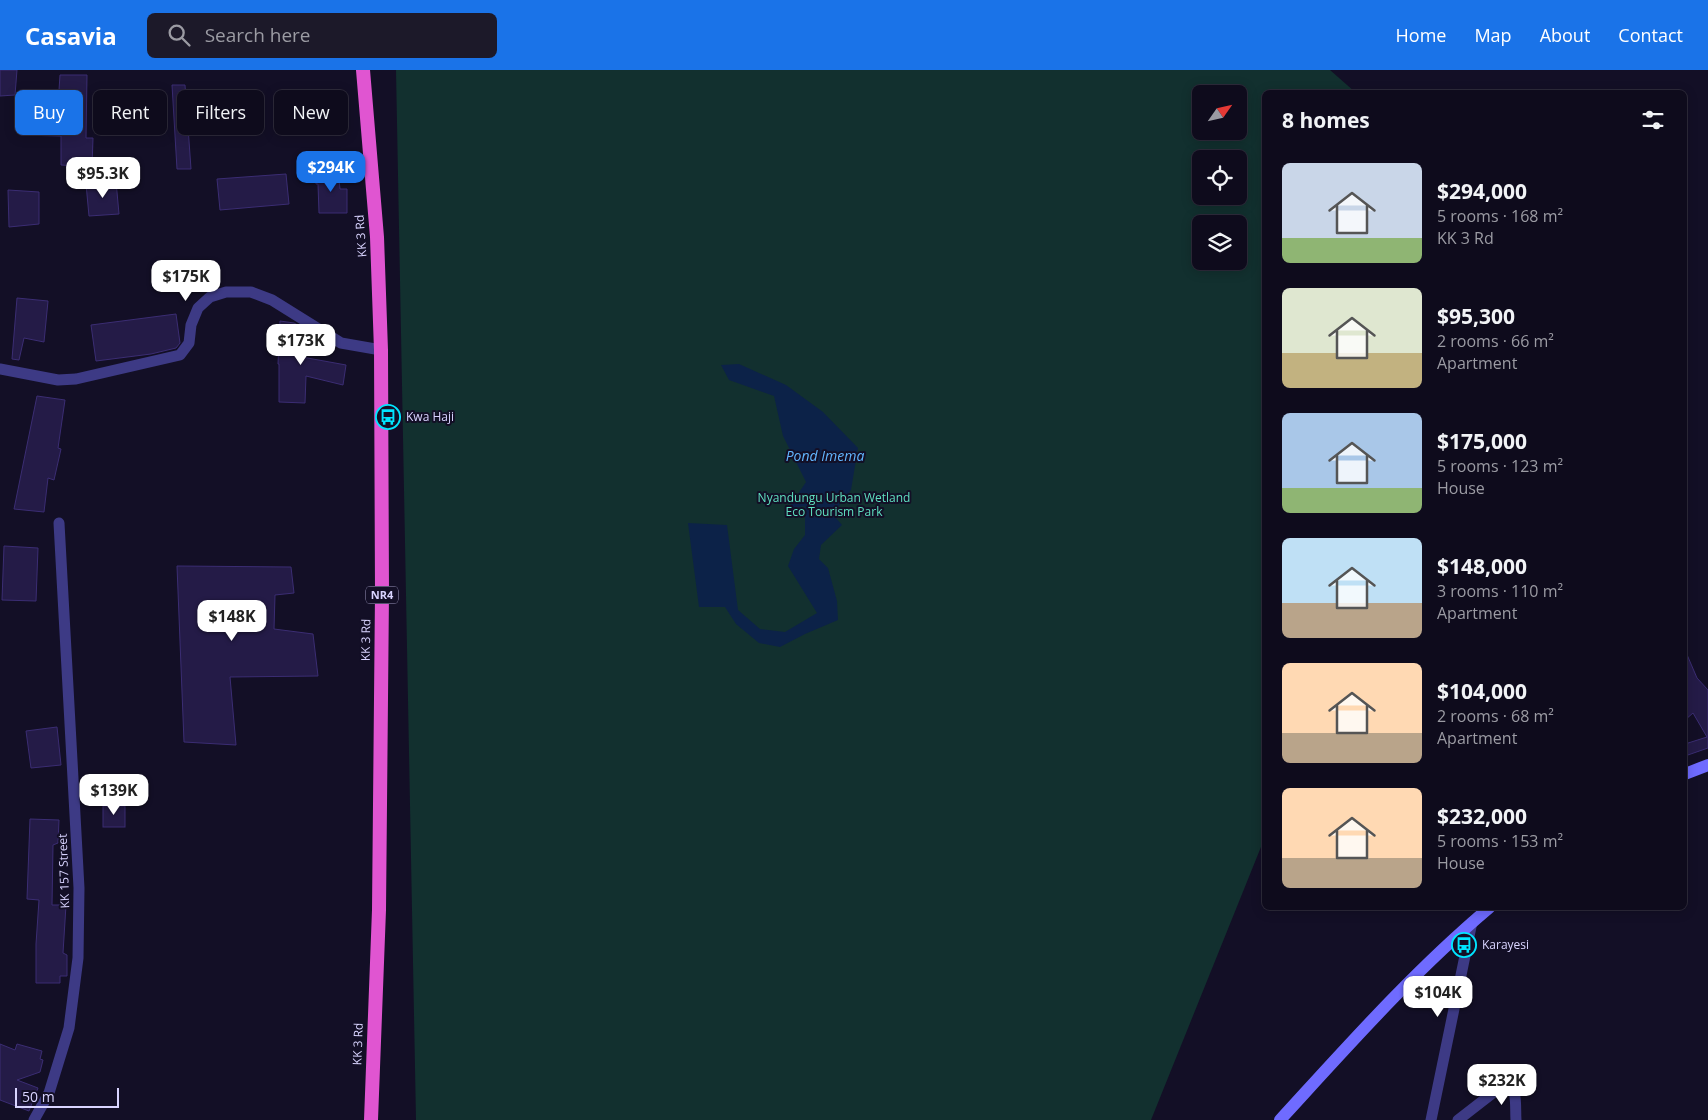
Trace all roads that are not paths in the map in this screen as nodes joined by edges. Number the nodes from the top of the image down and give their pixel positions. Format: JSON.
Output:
{"nodes":[{"id":1,"x":363,"y":70,"type":"edge"},
{"id":2,"x":381,"y":350,"type":"junction"},
{"id":3,"x":0,"y":369,"type":"edge"},
{"id":4,"x":59,"y":523,"type":"dead end"},
{"id":5,"x":1708,"y":765,"type":"edge"},
{"id":6,"x":1687,"y":773,"type":"edge"},
{"id":7,"x":1487,"y":910,"type":"edge"},
{"id":8,"x":1472,"y":922,"type":"junction"},
{"id":9,"x":34,"y":1120,"type":"edge"},
{"id":10,"x":371,"y":1120,"type":"edge"},
{"id":11,"x":1280,"y":1120,"type":"edge"},
{"id":12,"x":1430,"y":1120,"type":"edge"},
{"id":13,"x":1458,"y":1120,"type":"edge"},
{"id":14,"x":1516,"y":1120,"type":"edge"}],
"edges":[{"from":1,"to":2,"type":"highway","name":"KK 3 Rd","number":"NR4"},
{"from":2,"to":3,"type":"street"},
{"from":2,"to":10,"type":"highway","name":"KK 3 Rd","number":"NR4"},
{"from":4,"to":9,"type":"street","name":"KK 157 Street"},
{"from":5,"to":6,"type":"main road"},
{"from":7,"to":8,"type":"main road"},
{"from":8,"to":11,"type":"main road"},
{"from":8,"to":12,"type":"street"},
{"from":13,"to":14,"type":"street"}]}
